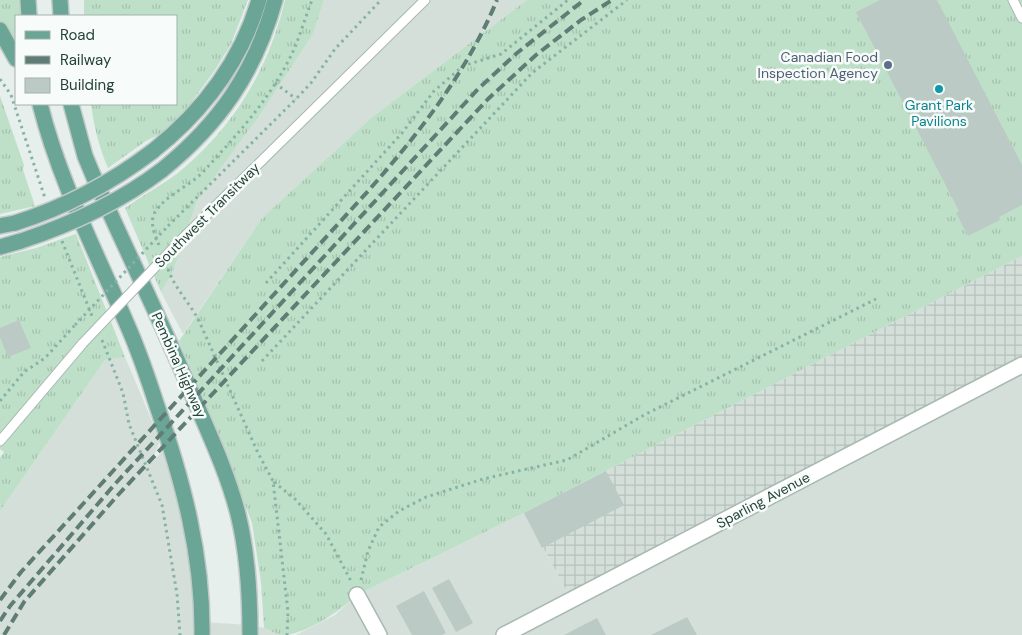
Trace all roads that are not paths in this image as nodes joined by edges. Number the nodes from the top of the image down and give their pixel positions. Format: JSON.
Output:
{"nodes":[{"id":1,"x":28,"y":0,"type":"edge"},
{"id":2,"x":60,"y":0,"type":"edge"},
{"id":3,"x":70,"y":0,"type":"edge"},
{"id":4,"x":259,"y":0,"type":"edge"},
{"id":5,"x":275,"y":0,"type":"edge"},
{"id":6,"x":425,"y":0,"type":"edge"},
{"id":7,"x":1013,"y":0,"type":"edge"},
{"id":8,"x":29,"y":15,"type":"edge"},
{"id":9,"x":61,"y":15,"type":"edge"},
{"id":10,"x":70,"y":15,"type":"edge"},
{"id":11,"x":1022,"y":18,"type":"edge"},
{"id":12,"x":0,"y":30,"type":"edge"},
{"id":13,"x":15,"y":57,"type":"edge"},
{"id":14,"x":36,"y":105,"type":"edge"},
{"id":15,"x":40,"y":105,"type":"edge"},
{"id":16,"x":72,"y":105,"type":"edge"},
{"id":17,"x":46,"y":127,"type":"junction"},
{"id":18,"x":7,"y":225,"type":"edge"},
{"id":19,"x":0,"y":247,"type":"edge"},
{"id":20,"x":1022,"y":365,"type":"edge"},
{"id":21,"x":0,"y":441,"type":"edge"},
{"id":22,"x":357,"y":595,"type":"road end"},
{"id":23,"x":202,"y":635,"type":"edge"},
{"id":24,"x":250,"y":635,"type":"edge"},
{"id":25,"x":379,"y":635,"type":"edge"},
{"id":26,"x":504,"y":635,"type":"edge"}],
"edges":[{"from":1,"to":8,"type":"main road"},
{"from":2,"to":9,"type":"main road"},
{"from":3,"to":10,"type":"main road"},
{"from":4,"to":18,"type":"main road","bridge":true},
{"from":5,"to":19,"type":"main road","bridge":true},
{"from":6,"to":21,"type":"lane","name":"Southwest Transitway","bridge":true},
{"from":7,"to":11,"type":"lane"},
{"from":12,"to":13,"type":"main road"},
{"from":14,"to":17,"type":"main road"},
{"from":15,"to":17,"type":"main road"},
{"from":16,"to":24,"type":"main road","name":"Pembina Highway"},
{"from":17,"to":23,"type":"main road"},
{"from":20,"to":26,"type":"street","name":"Sparling Avenue"},
{"from":22,"to":25,"type":"street"}]}
